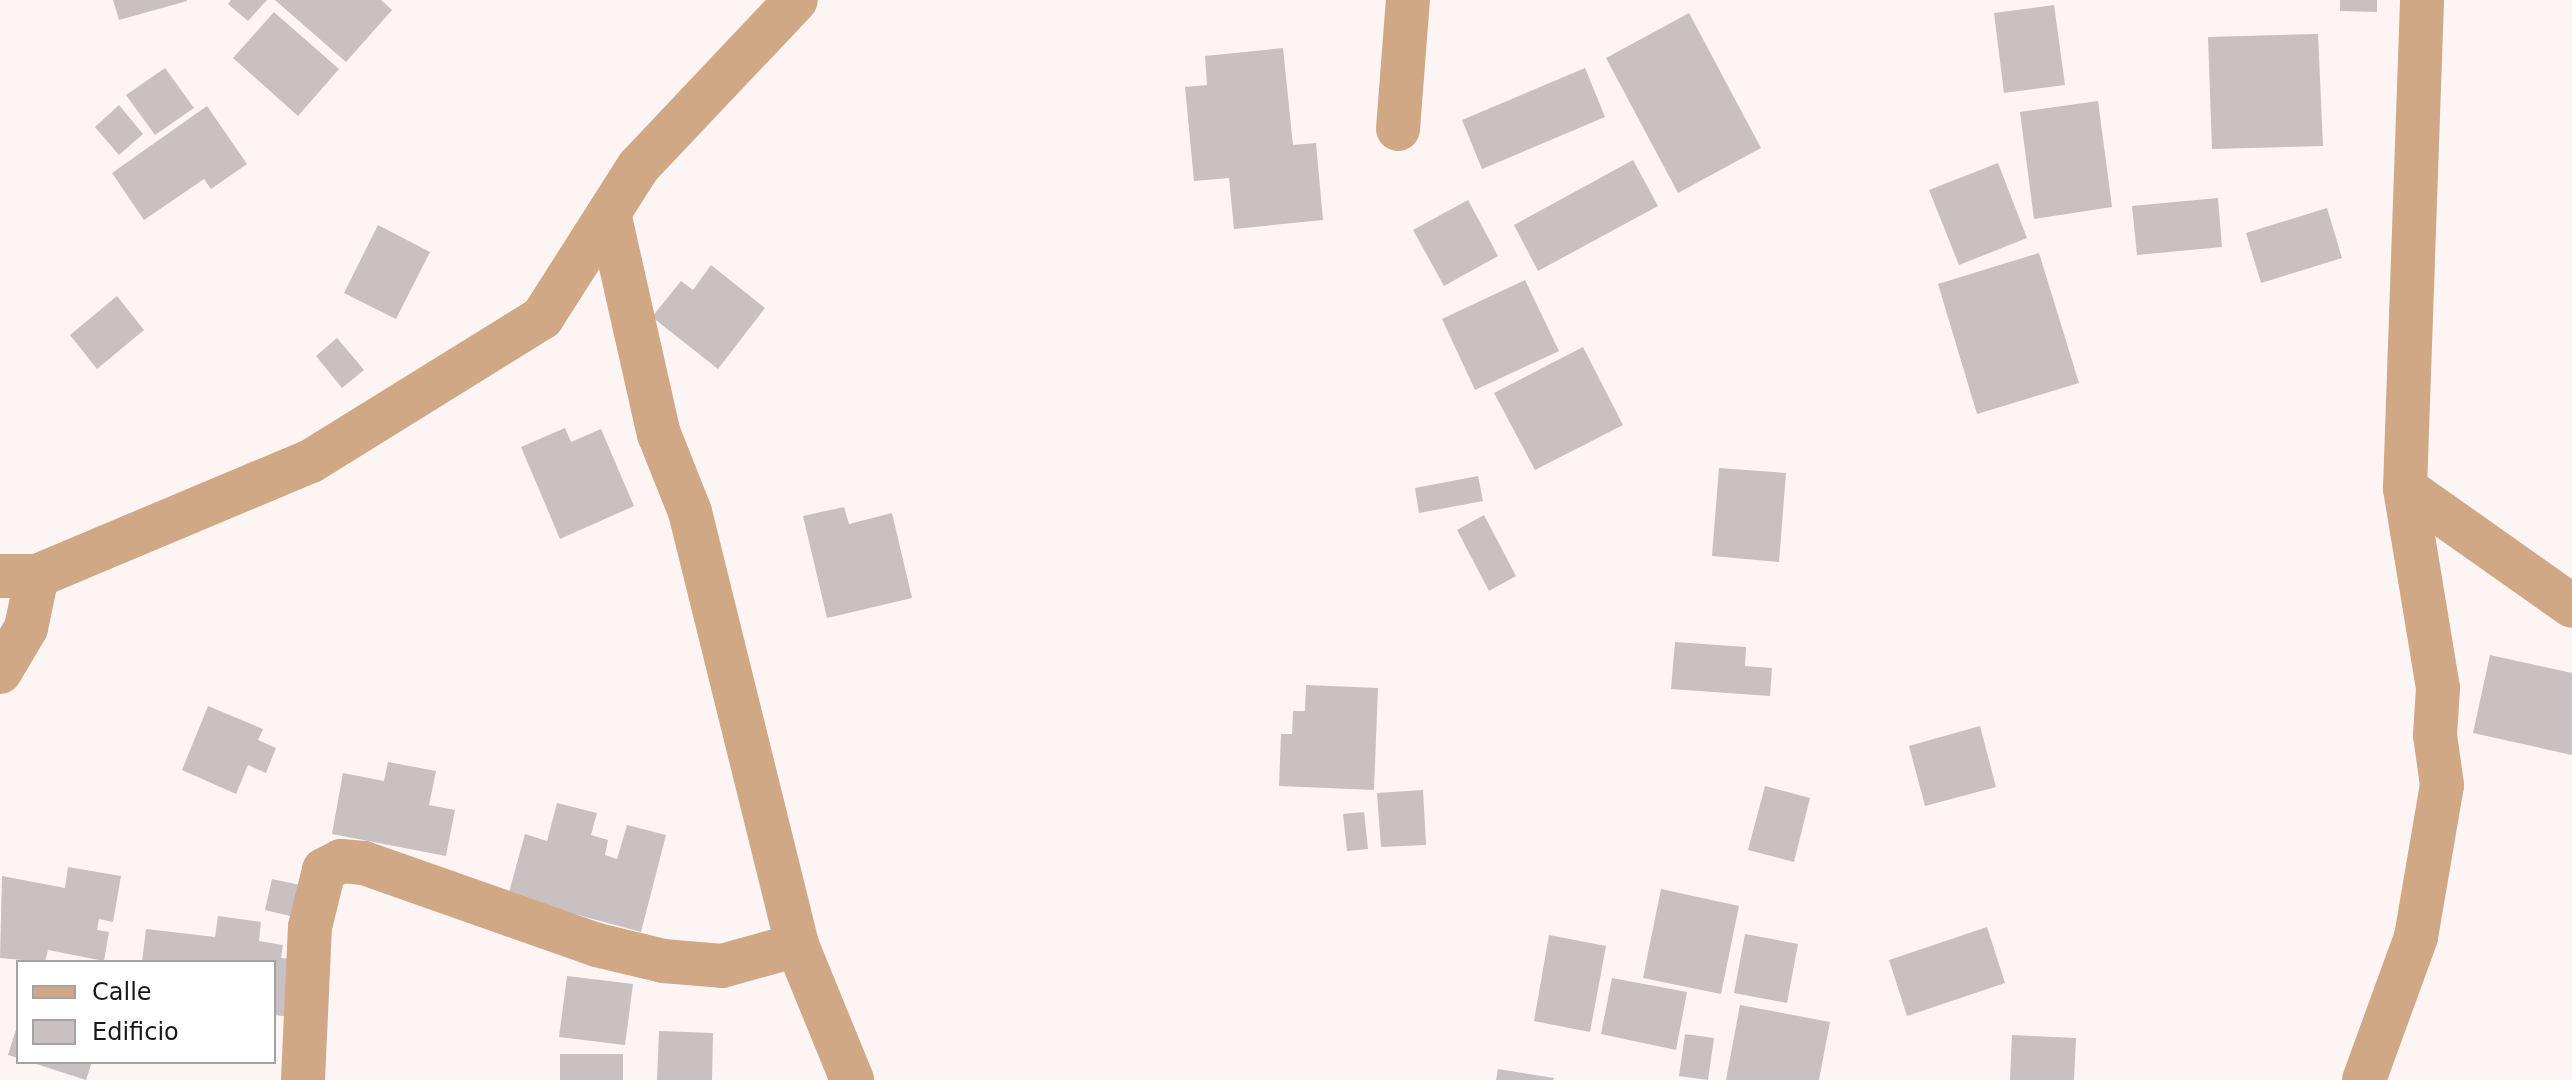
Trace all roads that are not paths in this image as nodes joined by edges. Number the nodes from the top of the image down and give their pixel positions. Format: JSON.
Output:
{"nodes":[{"id":1,"x":796,"y":0,"type":"edge"},
{"id":2,"x":1408,"y":0,"type":"edge"},
{"id":3,"x":2422,"y":0,"type":"edge"},
{"id":4,"x":1398,"y":129,"type":"dead end"},
{"id":5,"x":609,"y":213,"type":"junction"},
{"id":6,"x":2405,"y":488,"type":"junction"},
{"id":7,"x":19,"y":576,"type":"edge"},
{"id":8,"x":2572,"y":606,"type":"edge"},
{"id":9,"x":0,"y":672,"type":"edge"},
{"id":10,"x":797,"y":945,"type":"junction"},
{"id":11,"x":303,"y":1080,"type":"edge"},
{"id":12,"x":852,"y":1080,"type":"edge"},
{"id":13,"x":2364,"y":1080,"type":"edge"}],
"edges":[{"from":1,"to":5,"type":"street"},
{"from":2,"to":4,"type":"street"},
{"from":3,"to":6,"type":"street"},
{"from":5,"to":7,"type":"street"},
{"from":5,"to":10,"type":"street"},
{"from":6,"to":8,"type":"street"},
{"from":6,"to":13,"type":"street"},
{"from":7,"to":9,"type":"street"},
{"from":10,"to":11,"type":"street"},
{"from":10,"to":12,"type":"street"}]}
